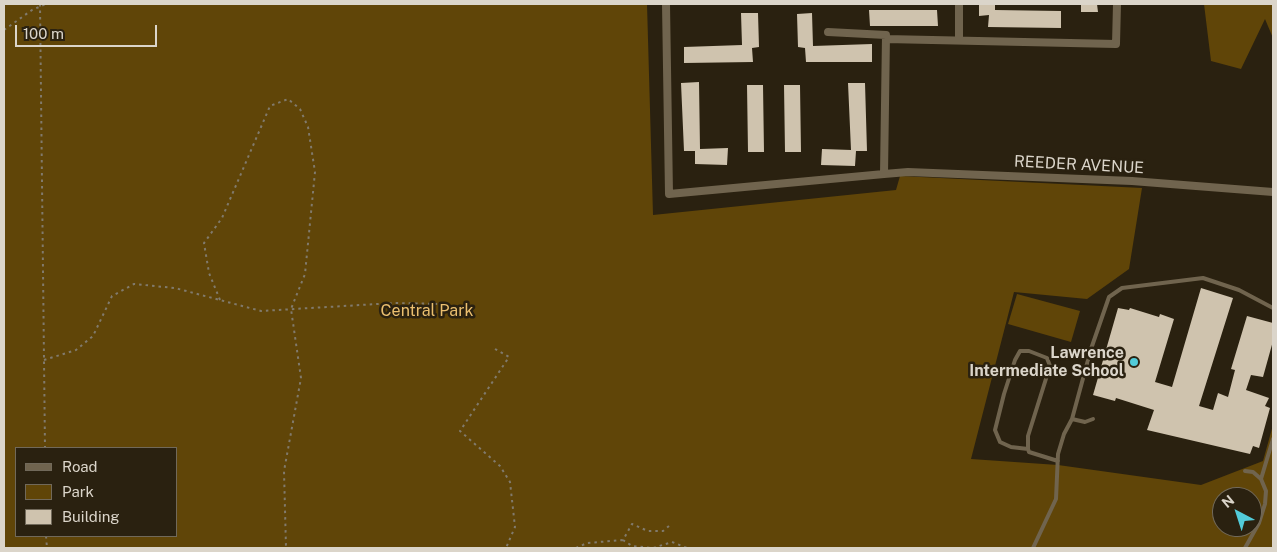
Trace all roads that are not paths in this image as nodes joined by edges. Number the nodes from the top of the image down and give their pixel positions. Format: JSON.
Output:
{"nodes":[{"id":1,"x":666,"y":4,"type":"edge"},
{"id":2,"x":959,"y":4,"type":"edge"},
{"id":3,"x":1117,"y":4,"type":"edge"},
{"id":4,"x":828,"y":32,"type":"dead end"},
{"id":5,"x":886,"y":39,"type":"junction"},
{"id":6,"x":959,"y":40,"type":"junction"},
{"id":7,"x":884,"y":174,"type":"junction"},
{"id":8,"x":1273,"y":192,"type":"edge"},
{"id":9,"x":1273,"y":308,"type":"edge"},
{"id":10,"x":1072,"y":419,"type":"junction"},
{"id":11,"x":1093,"y":419,"type":"dead end"},
{"id":12,"x":1273,"y":439,"type":"edge"},
{"id":13,"x":1028,"y":449,"type":"junction"},
{"id":14,"x":1058,"y":461,"type":"junction"},
{"id":15,"x":1245,"y":471,"type":"dead end"},
{"id":16,"x":1261,"y":479,"type":"junction"},
{"id":17,"x":1033,"y":548,"type":"edge"},
{"id":18,"x":1244,"y":548,"type":"edge"}],
"edges":[{"from":1,"to":7,"type":"street","name":"REEDER AVENUE"},
{"from":2,"to":6,"type":"street"},
{"from":3,"to":6,"type":"street"},
{"from":4,"to":5,"type":"street"},
{"from":5,"to":6,"type":"street"},
{"from":5,"to":7,"type":"street"},
{"from":7,"to":8,"type":"street","name":"REEDER AVENUE"},
{"from":9,"to":10,"type":"lane"},
{"from":10,"to":11,"type":"lane"},
{"from":10,"to":14,"type":"lane"},
{"from":12,"to":16,"type":"lane"},
{"from":13,"to":13,"type":"lane"},
{"from":13,"to":14,"type":"lane"},
{"from":14,"to":17,"type":"lane"},
{"from":15,"to":16,"type":"lane"},
{"from":16,"to":18,"type":"lane"}]}
